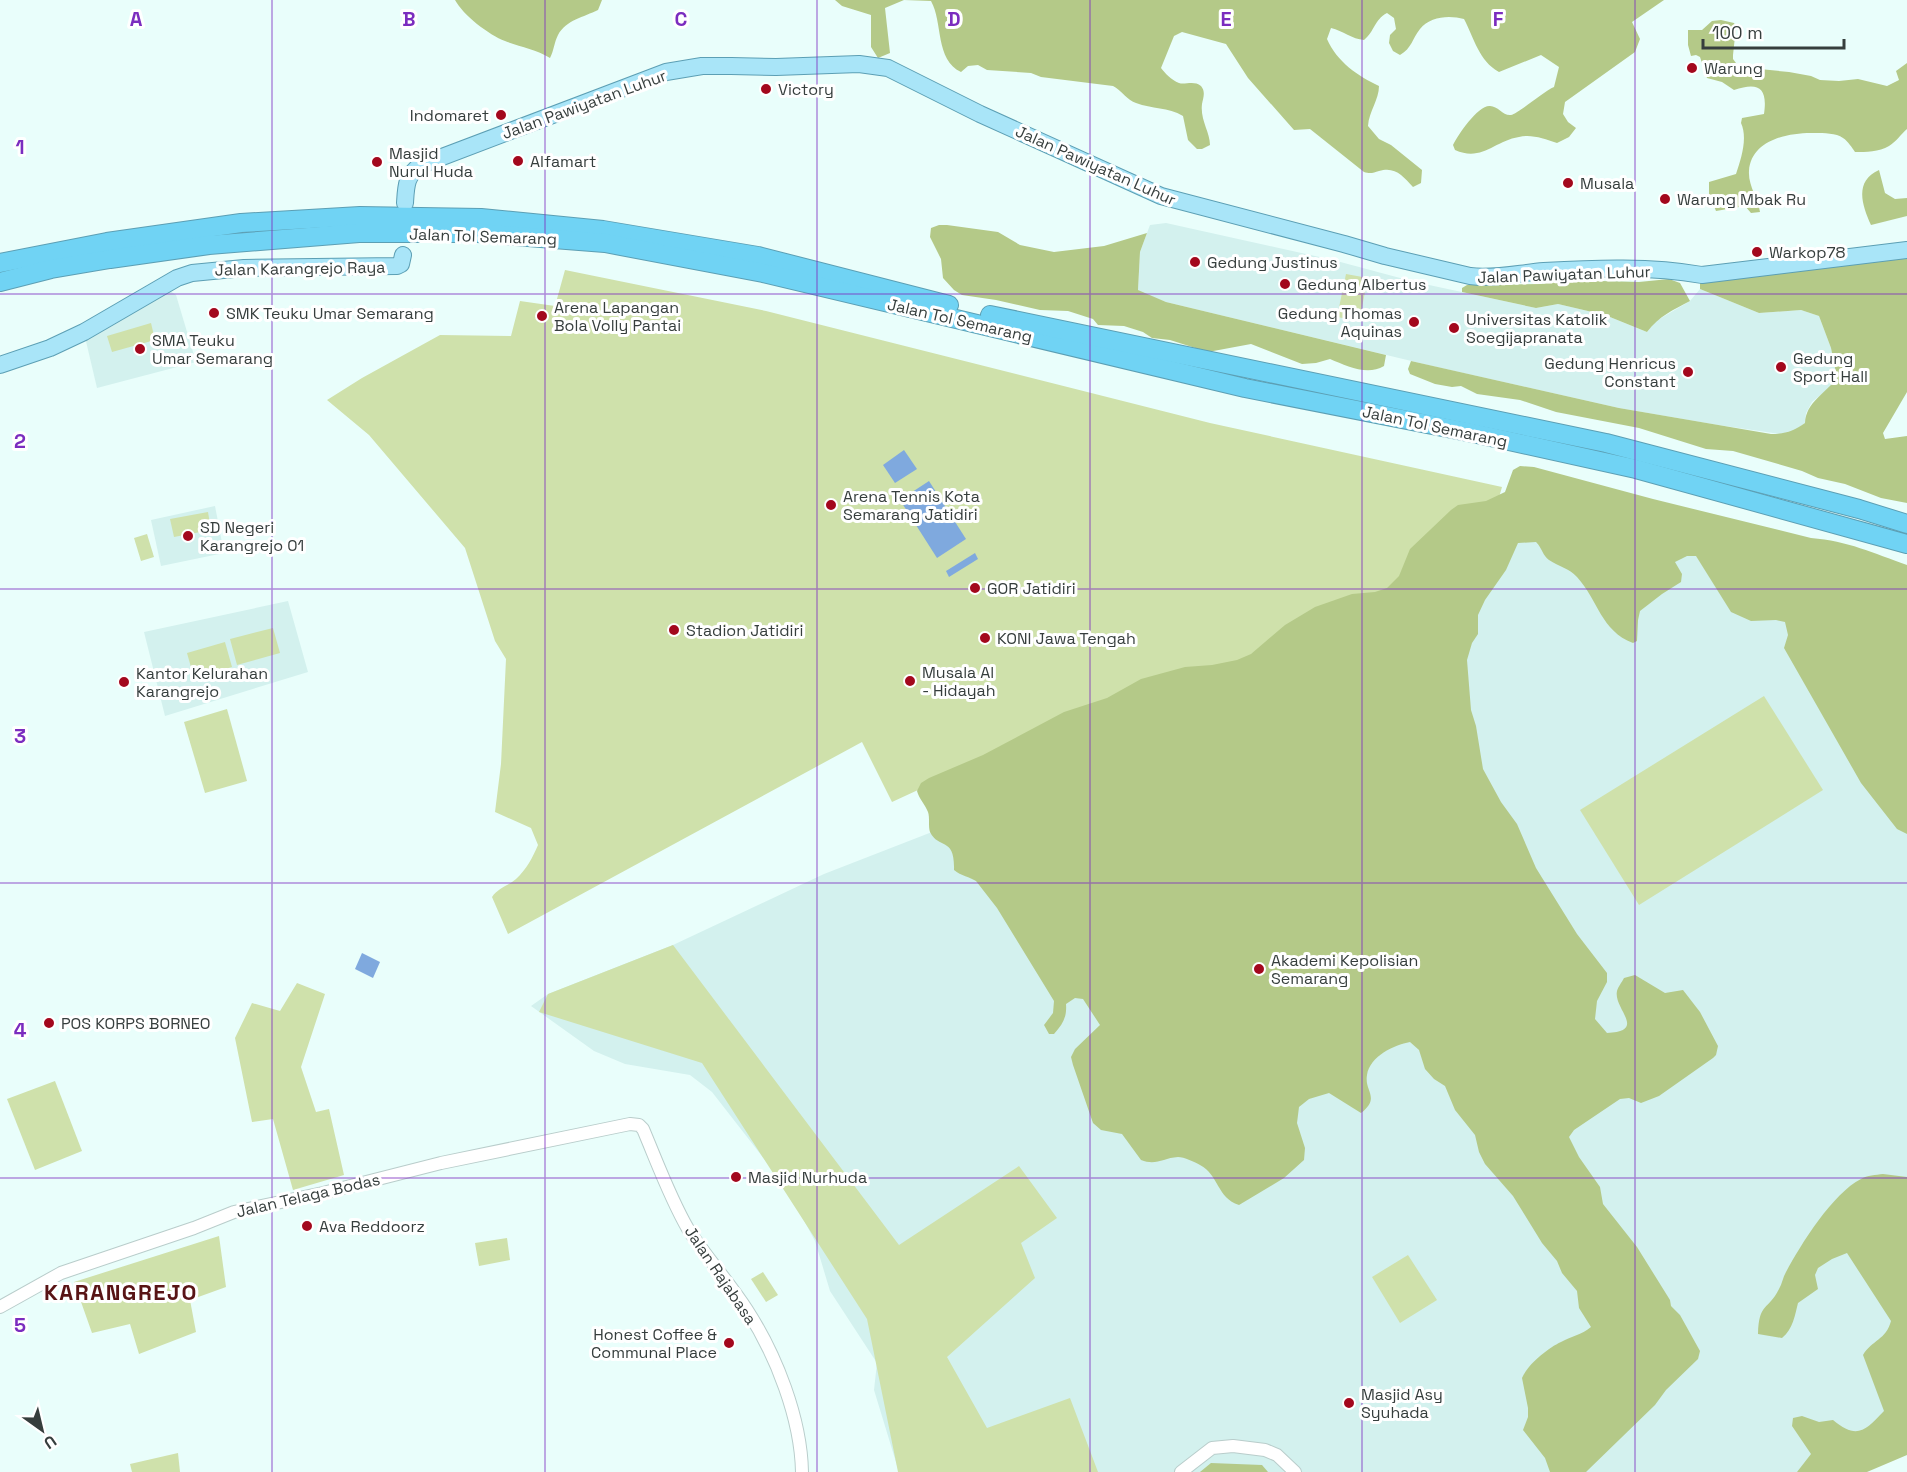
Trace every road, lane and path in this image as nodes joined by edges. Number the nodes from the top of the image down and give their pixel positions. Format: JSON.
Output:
{"nodes":[{"id":1,"x":405,"y":203,"type":"dead end"},
{"id":2,"x":1907,"y":250,"type":"edge"},
{"id":3,"x":402,"y":258,"type":"dead end"},
{"id":4,"x":0,"y":263,"type":"edge"},
{"id":5,"x":0,"y":282,"type":"edge"},
{"id":6,"x":0,"y":365,"type":"edge"},
{"id":7,"x":1907,"y":524,"type":"edge"},
{"id":8,"x":1907,"y":544,"type":"edge"},
{"id":9,"x":630,"y":1124,"type":"joint"},
{"id":10,"x":0,"y":1307,"type":"edge"},
{"id":11,"x":802,"y":1472,"type":"edge"},
{"id":12,"x":1181,"y":1472,"type":"edge"},
{"id":13,"x":1295,"y":1472,"type":"edge"}],
"edges":[{"from":1,"to":2,"type":"main road","name":"Jalan Pawiyatan Luhur"},
{"from":3,"to":6,"type":"main road","name":"Jalan Karangrejo Raya"},
{"from":4,"to":7,"type":"highway","name":"Jalan Tol Semarang"},
{"from":5,"to":8,"type":"highway","name":"Jalan Tol Semarang"},
{"from":9,"to":10,"type":"street","name":"Jalan Telaga Bodas"},
{"from":9,"to":11,"type":"street","name":"Jalan Rajabasa"},
{"from":12,"to":13,"type":"street"}]}
